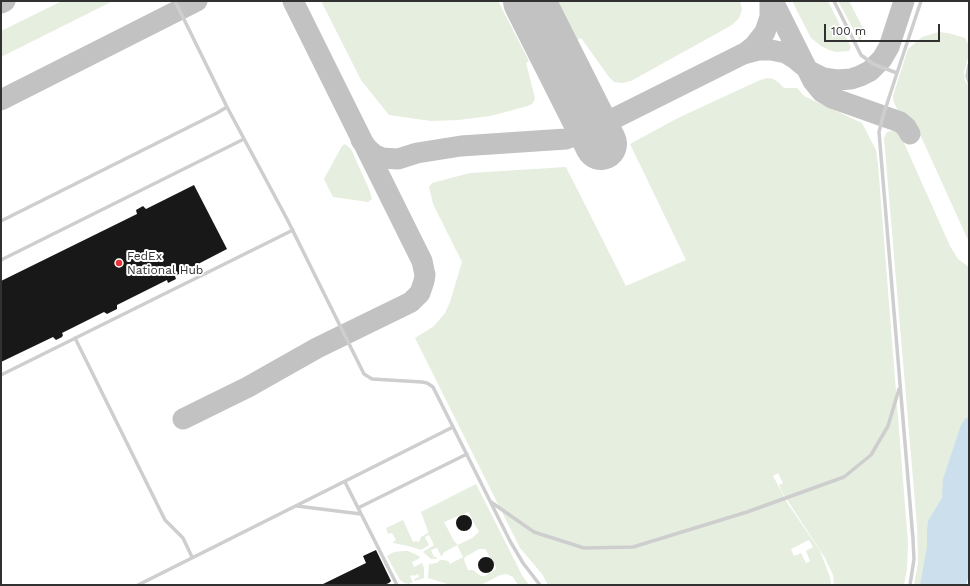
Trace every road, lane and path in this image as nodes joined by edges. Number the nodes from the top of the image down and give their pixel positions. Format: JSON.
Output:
{"nodes":[{"id":1,"x":175,"y":1,"type":"edge"},
{"id":2,"x":834,"y":1,"type":"edge"},
{"id":3,"x":921,"y":1,"type":"edge"},
{"id":4,"x":969,"y":65,"type":"edge"},
{"id":5,"x":897,"y":73,"type":"junction"},
{"id":6,"x":969,"y":82,"type":"edge"},
{"id":7,"x":227,"y":107,"type":"junction"},
{"id":8,"x":244,"y":139,"type":"junction"},
{"id":9,"x":1,"y":221,"type":"edge"},
{"id":10,"x":293,"y":230,"type":"junction"},
{"id":11,"x":1,"y":260,"type":"edge"},
{"id":12,"x":75,"y":338,"type":"junction"},
{"id":13,"x":1,"y":375,"type":"edge"},
{"id":14,"x":900,"y":386,"type":"junction"},
{"id":15,"x":454,"y":427,"type":"junction"},
{"id":16,"x":467,"y":454,"type":"junction"},
{"id":17,"x":345,"y":482,"type":"junction"},
{"id":18,"x":490,"y":502,"type":"junction"},
{"id":19,"x":296,"y":506,"type":"junction"},
{"id":20,"x":358,"y":508,"type":"junction"},
{"id":21,"x":361,"y":514,"type":"junction"},
{"id":22,"x":192,"y":557,"type":"junction"},
{"id":23,"x":138,"y":585,"type":"edge"},
{"id":24,"x":397,"y":585,"type":"edge"},
{"id":25,"x":540,"y":585,"type":"edge"},
{"id":26,"x":910,"y":585,"type":"edge"}],
"edges":[{"from":1,"to":7,"type":"lane"},
{"from":2,"to":5,"type":"lane"},
{"from":3,"to":5,"type":"lane"},
{"from":4,"to":6,"type":"lane"},
{"from":5,"to":14,"type":"lane"},
{"from":7,"to":8,"type":"lane"},
{"from":7,"to":9,"type":"lane"},
{"from":8,"to":10,"type":"lane"},
{"from":8,"to":11,"type":"lane"},
{"from":10,"to":12,"type":"lane"},
{"from":10,"to":15,"type":"lane"},
{"from":12,"to":13,"type":"lane"},
{"from":12,"to":22,"type":"lane"},
{"from":14,"to":18,"type":"lane"},
{"from":14,"to":26,"type":"lane"},
{"from":15,"to":16,"type":"lane"},
{"from":15,"to":17,"type":"lane"},
{"from":16,"to":18,"type":"lane"},
{"from":16,"to":20,"type":"lane"},
{"from":17,"to":19,"type":"lane"},
{"from":17,"to":20,"type":"lane"},
{"from":18,"to":25,"type":"lane"},
{"from":19,"to":21,"type":"lane"},
{"from":19,"to":22,"type":"lane"},
{"from":20,"to":21,"type":"lane"},
{"from":21,"to":24,"type":"lane"},
{"from":22,"to":23,"type":"lane"}]}
